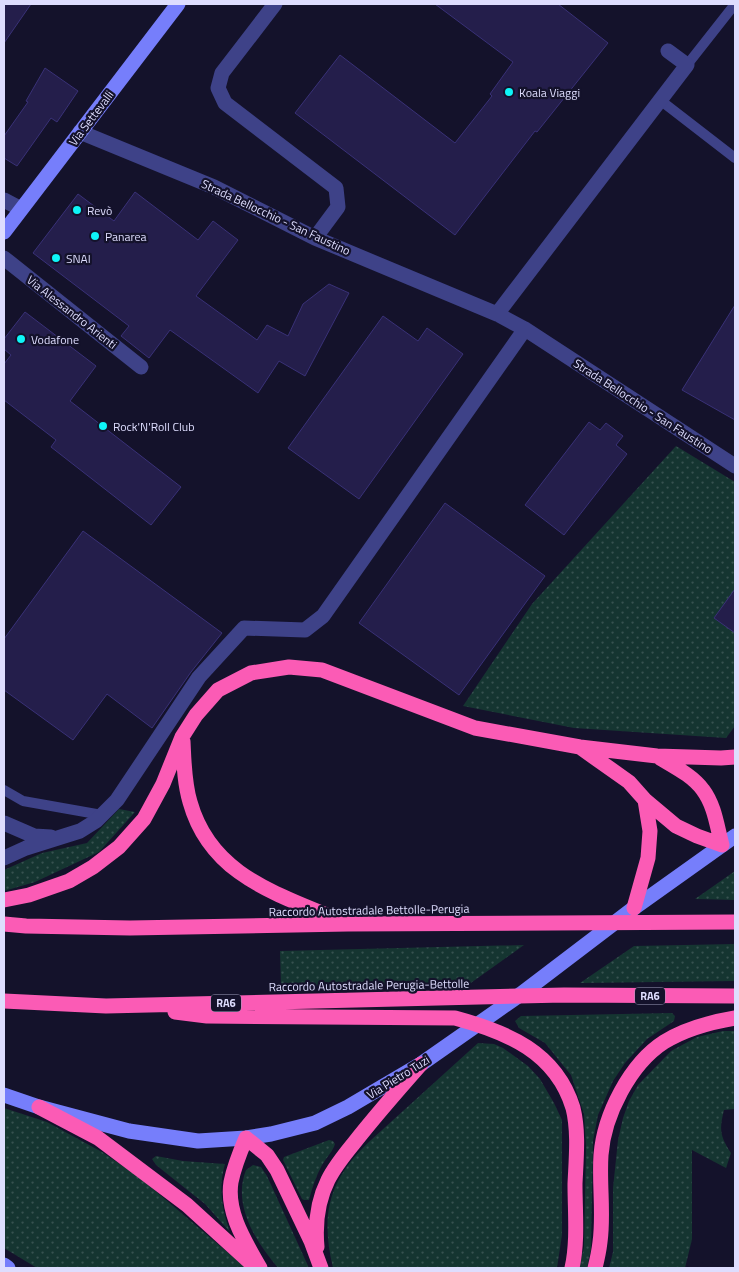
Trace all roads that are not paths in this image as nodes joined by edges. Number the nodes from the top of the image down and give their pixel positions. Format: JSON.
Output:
{"nodes":[{"id":1,"x":178,"y":4,"type":"edge"},
{"id":2,"x":275,"y":4,"type":"edge"},
{"id":3,"x":734,"y":4,"type":"edge"},
{"id":4,"x":668,"y":51,"type":"dead end"},
{"id":5,"x":686,"y":65,"type":"junction"},
{"id":6,"x":660,"y":100,"type":"junction"},
{"id":7,"x":80,"y":132,"type":"junction"},
{"id":8,"x":735,"y":158,"type":"edge"},
{"id":9,"x":4,"y":200,"type":"edge"},
{"id":10,"x":21,"y":209,"type":"junction"},
{"id":11,"x":4,"y":232,"type":"edge"},
{"id":12,"x":315,"y":238,"type":"junction"},
{"id":13,"x":4,"y":258,"type":"edge"},
{"id":14,"x":498,"y":314,"type":"junction"},
{"id":15,"x":525,"y":329,"type":"junction"},
{"id":16,"x":141,"y":366,"type":"dead end"},
{"id":17,"x":735,"y":466,"type":"edge"},
{"id":18,"x":182,"y":737,"type":"junction"},
{"id":19,"x":580,"y":747,"type":"junction"},
{"id":20,"x":657,"y":756,"type":"junction"},
{"id":21,"x":735,"y":757,"type":"edge"},
{"id":22,"x":4,"y":790,"type":"edge"},
{"id":23,"x":644,"y":800,"type":"junction"},
{"id":24,"x":102,"y":815,"type":"junction"},
{"id":25,"x":4,"y":822,"type":"edge"},
{"id":26,"x":735,"y":836,"type":"edge"},
{"id":27,"x":58,"y":838,"type":"junction"},
{"id":28,"x":722,"y":846,"type":"junction"},
{"id":29,"x":4,"y":858,"type":"edge"},
{"id":30,"x":4,"y":900,"type":"edge"},
{"id":31,"x":634,"y":908,"type":"junction"},
{"id":32,"x":735,"y":922,"type":"edge"},
{"id":33,"x":4,"y":924,"type":"edge"},
{"id":34,"x":348,"y":924,"type":"junction"},
{"id":35,"x":735,"y":996,"type":"edge"},
{"id":36,"x":4,"y":1001,"type":"edge"},
{"id":37,"x":106,"y":1006,"type":"junction"},
{"id":38,"x":735,"y":1018,"type":"edge"},
{"id":39,"x":421,"y":1064,"type":"junction"},
{"id":40,"x":4,"y":1095,"type":"edge"},
{"id":41,"x":39,"y":1107,"type":"junction"},
{"id":42,"x":246,"y":1138,"type":"junction"},
{"id":43,"x":319,"y":1263,"type":"edge"},
{"id":44,"x":4,"y":1266,"type":"edge"},
{"id":45,"x":8,"y":1268,"type":"edge"},
{"id":46,"x":259,"y":1268,"type":"edge"},
{"id":47,"x":572,"y":1268,"type":"edge"},
{"id":48,"x":595,"y":1268,"type":"edge"}],
"edges":[{"from":1,"to":7,"type":"main road","name":"Via Settevalli"},
{"from":2,"to":12,"type":"street"},
{"from":3,"to":5,"type":"lane"},
{"from":4,"to":5,"type":"street"},
{"from":5,"to":6,"type":"street"},
{"from":6,"to":8,"type":"lane"},
{"from":6,"to":14,"type":"street"},
{"from":7,"to":10,"type":"main road","name":"Via Settevalli"},
{"from":7,"to":12,"type":"street","name":"Strada Bellocchio - San Faustino"},
{"from":9,"to":10,"type":"street"},
{"from":10,"to":11,"type":"main road","name":"Via Settevalli"},
{"from":12,"to":14,"type":"street","name":"Strada Bellocchio - San Faustino"},
{"from":13,"to":16,"type":"street","name":"Via Alessandro Arienti"},
{"from":14,"to":15,"type":"street","name":"Strada Bellocchio - San Faustino"},
{"from":15,"to":17,"type":"street","name":"Strada Bellocchio - San Faustino"},
{"from":15,"to":24,"type":"street"},
{"from":18,"to":19,"type":"highway"},
{"from":18,"to":30,"type":"highway"},
{"from":18,"to":34,"type":"highway"},
{"from":19,"to":20,"type":"highway"},
{"from":19,"to":23,"type":"highway"},
{"from":20,"to":21,"type":"highway"},
{"from":20,"to":28,"type":"highway"},
{"from":22,"to":24,"type":"lane"},
{"from":23,"to":28,"type":"highway"},
{"from":23,"to":31,"type":"highway"},
{"from":24,"to":27,"type":"street"},
{"from":25,"to":27,"type":"street"},
{"from":26,"to":28,"type":"main road","name":"Via Pietro Tuzi"},
{"from":27,"to":29,"type":"street"},
{"from":28,"to":31,"type":"main road","name":"Via Pietro Tuzi"},
{"from":31,"to":39,"type":"main road","name":"Via Pietro Tuzi"},
{"from":32,"to":34,"type":"highway","name":"Raccordo Autostradale Bettolle-Perugia"},
{"from":33,"to":34,"type":"highway","name":"Raccordo Autostradale Bettolle-Perugia"},
{"from":35,"to":37,"type":"highway","name":"Raccordo Autostradale Perugia-Bettolle","number":"RA6"},
{"from":36,"to":37,"type":"highway","name":"Raccordo Autostradale Perugia-Bettolle","number":"RA6"},
{"from":37,"to":47,"type":"highway"},
{"from":38,"to":48,"type":"highway"},
{"from":39,"to":42,"type":"main road","name":"Via Pietro Tuzi"},
{"from":39,"to":43,"type":"highway"},
{"from":40,"to":41,"type":"main road","name":"Via Pietro Tuzi"},
{"from":41,"to":42,"type":"main road","name":"Via Pietro Tuzi"},
{"from":41,"to":46,"type":"highway"},
{"from":42,"to":43,"type":"highway"},
{"from":42,"to":46,"type":"highway"},
{"from":44,"to":45,"type":"main road"}]}
